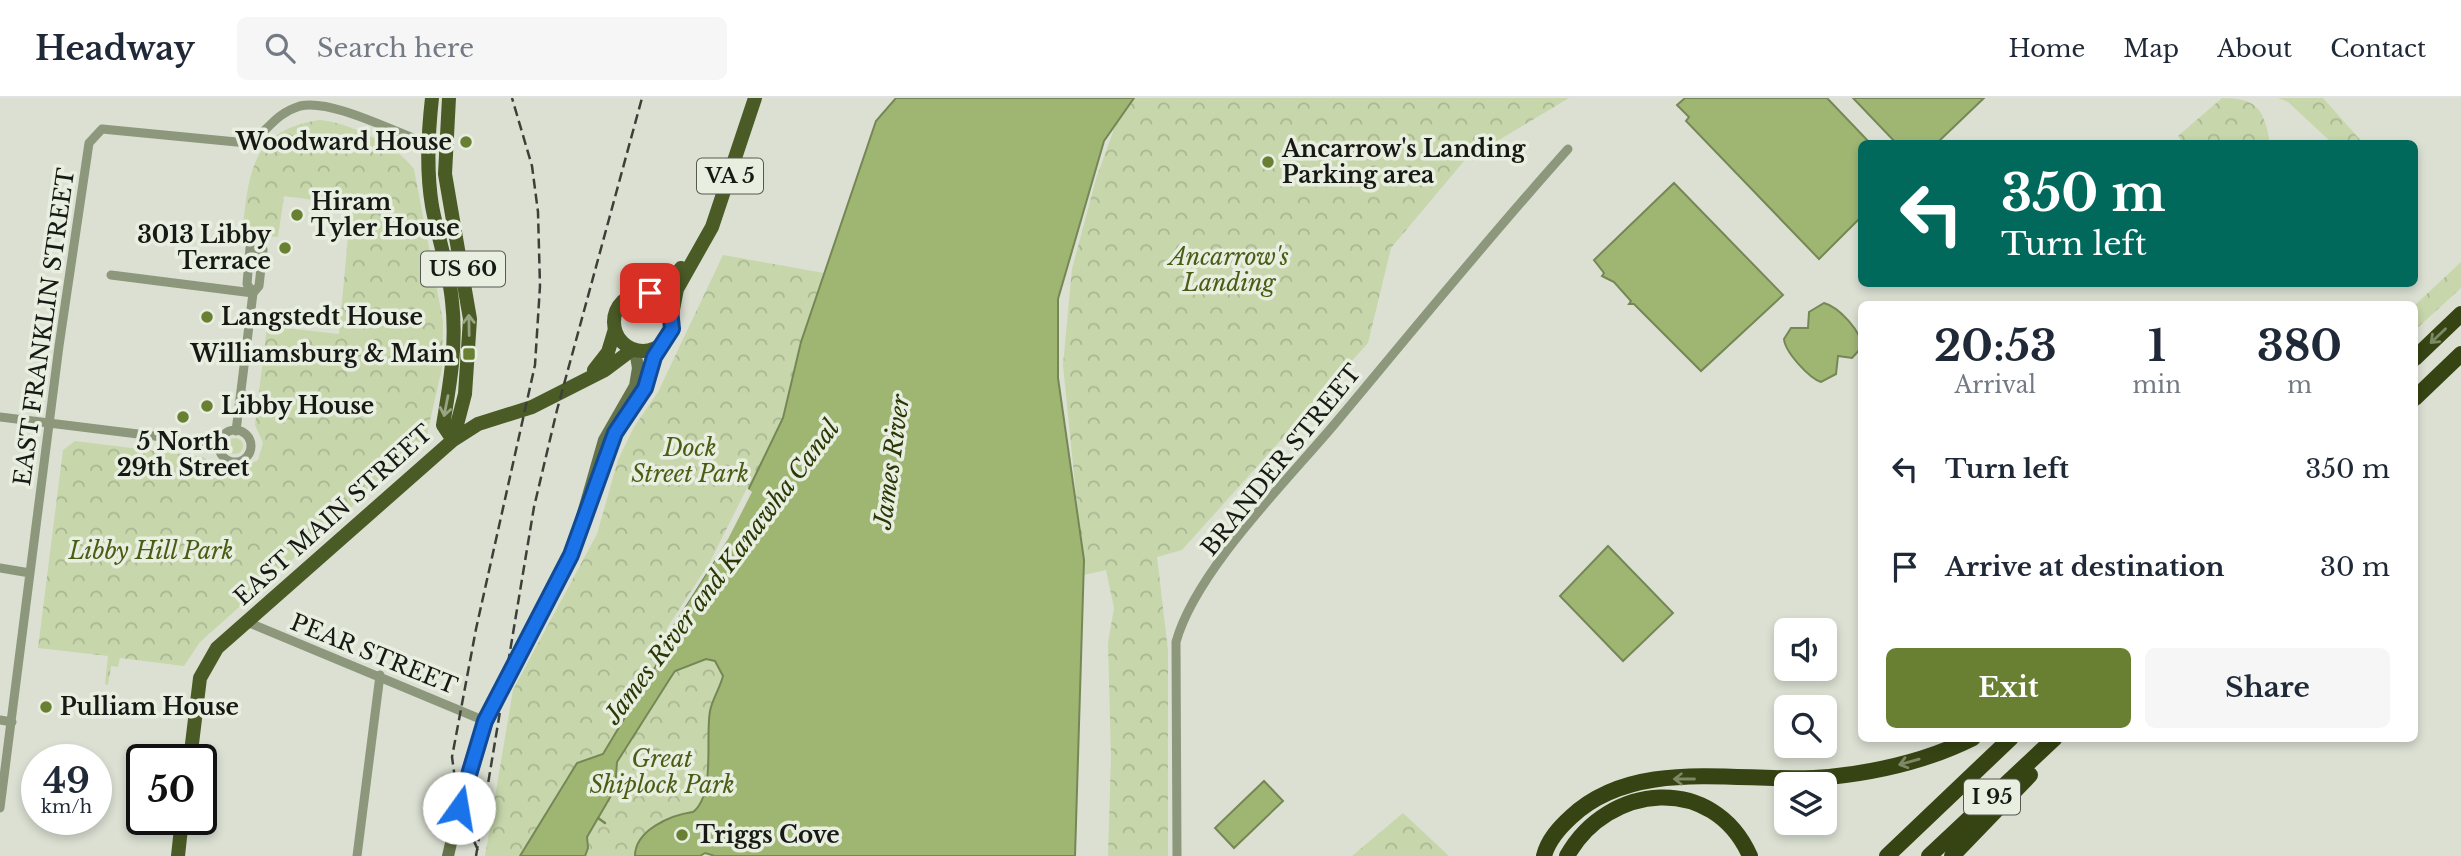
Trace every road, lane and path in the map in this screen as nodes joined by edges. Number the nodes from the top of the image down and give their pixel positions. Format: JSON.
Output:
{"nodes":[{"id":1,"x":432,"y":98,"type":"edge"},
{"id":2,"x":449,"y":98,"type":"edge"},
{"id":3,"x":747,"y":98,"type":"edge"},
{"id":4,"x":755,"y":98,"type":"edge"},
{"id":5,"x":427,"y":145,"type":"junction"},
{"id":6,"x":444,"y":149,"type":"junction"},
{"id":7,"x":1569,"y":149,"type":"dead end"},
{"id":8,"x":111,"y":275,"type":"dead end"},
{"id":9,"x":650,"y":293,"type":"junction"},
{"id":10,"x":2461,"y":314,"type":"edge"},
{"id":11,"x":672,"y":315,"type":"junction"},
{"id":12,"x":615,"y":329,"type":"junction"},
{"id":13,"x":661,"y":345,"type":"junction"},
{"id":14,"x":634,"y":349,"type":"junction"},
{"id":15,"x":2461,"y":354,"type":"edge"},
{"id":16,"x":2418,"y":355,"type":"edge"},
{"id":17,"x":590,"y":375,"type":"junction"},
{"id":18,"x":2418,"y":395,"type":"edge"},
{"id":19,"x":0,"y":417,"type":"edge"},
{"id":20,"x":49,"y":423,"type":"junction"},
{"id":21,"x":236,"y":431,"type":"junction"},
{"id":22,"x":453,"y":440,"type":"junction"},
{"id":23,"x":219,"y":444,"type":"junction"},
{"id":24,"x":579,"y":530,"type":"junction"},
{"id":25,"x":0,"y":568,"type":"edge"},
{"id":26,"x":30,"y":573,"type":"junction"},
{"id":27,"x":247,"y":622,"type":"junction"},
{"id":28,"x":380,"y":675,"type":"junction"},
{"id":29,"x":0,"y":720,"type":"edge"},
{"id":30,"x":485,"y":721,"type":"junction"},
{"id":31,"x":12,"y":722,"type":"junction"},
{"id":32,"x":1963,"y":742,"type":"edge"},
{"id":33,"x":2007,"y":742,"type":"edge"},
{"id":34,"x":2051,"y":742,"type":"edge"},
{"id":35,"x":2060,"y":742,"type":"edge"},
{"id":36,"x":192,"y":744,"type":"edge"},
{"id":37,"x":0,"y":808,"type":"edge"},
{"id":38,"x":181,"y":835,"type":"edge"},
{"id":39,"x":178,"y":856,"type":"edge"},
{"id":40,"x":357,"y":856,"type":"edge"},
{"id":41,"x":448,"y":856,"type":"edge"},
{"id":42,"x":1177,"y":856,"type":"edge"},
{"id":43,"x":1544,"y":856,"type":"edge"},
{"id":44,"x":1567,"y":856,"type":"edge"},
{"id":45,"x":1750,"y":856,"type":"edge"},
{"id":46,"x":1887,"y":856,"type":"edge"},
{"id":47,"x":1929,"y":856,"type":"edge"},
{"id":48,"x":1952,"y":856,"type":"edge"}],
"edges":[{"from":1,"to":5,"type":"main road","number":"US 60"},
{"from":2,"to":6,"type":"main road","number":"US 60"},
{"from":3,"to":9,"type":"main road","number":"VA 5"},
{"from":4,"to":11,"type":"main road","number":"VA 5"},
{"from":5,"to":6,"type":"street"},
{"from":5,"to":20,"type":"street","name":"EAST FRANKLIN STREET"},
{"from":5,"to":22,"type":"main road","number":"US 60","one_way":true},
{"from":22,"to":6,"type":"main road","number":"US 60","one_way":true},
{"from":7,"to":42,"type":"street","name":"BRANDER STREET"},
{"from":8,"to":21,"type":"street"},
{"from":9,"to":11,"type":"main road"},
{"from":9,"to":12,"type":"main road","number":"VA 5"},
{"from":10,"to":16,"type":"highway","one_way":true},
{"from":11,"to":13,"type":"main road","number":"VA 5"},
{"from":12,"to":14,"type":"main road"},
{"from":12,"to":17,"type":"main road","name":"EAST MAIN STREET","number":"VA 5"},
{"from":13,"to":14,"type":"main road","number":"VA 5"},
{"from":13,"to":24,"type":"main road"},
{"from":14,"to":17,"type":"main road","name":"EAST MAIN STREET","number":"VA 5"},
{"from":14,"to":24,"type":"main road"},
{"from":15,"to":18,"type":"highway"},
{"from":17,"to":22,"type":"main road","name":"EAST MAIN STREET","number":"VA 5"},
{"from":19,"to":20,"type":"street"},
{"from":20,"to":23,"type":"street"},
{"from":20,"to":26,"type":"street","name":"EAST FRANKLIN STREET"},
{"from":21,"to":23,"type":"street"},
{"from":21,"to":23,"type":"street"},
{"from":22,"to":27,"type":"main road","name":"EAST MAIN STREET"},
{"from":24,"to":30,"type":"main road"},
{"from":25,"to":26,"type":"street"},
{"from":26,"to":31,"type":"street","name":"EAST FRANKLIN STREET"},
{"from":27,"to":28,"type":"street","name":"PEAR STREET"},
{"from":27,"to":36,"type":"main road","name":"EAST MAIN STREET"},
{"from":28,"to":30,"type":"street","name":"PEAR STREET"},
{"from":28,"to":40,"type":"street"},
{"from":29,"to":31,"type":"street"},
{"from":30,"to":41,"type":"main road"},
{"from":31,"to":37,"type":"street","name":"EAST FRANKLIN STREET"},
{"from":32,"to":43,"type":"highway","one_way":true},
{"from":33,"to":46,"type":"highway","number":"I 95"},
{"from":34,"to":47,"type":"highway","number":"I 95"},
{"from":35,"to":48,"type":"highway"},
{"from":38,"to":39,"type":"main road"},
{"from":44,"to":45,"type":"highway"}]}
